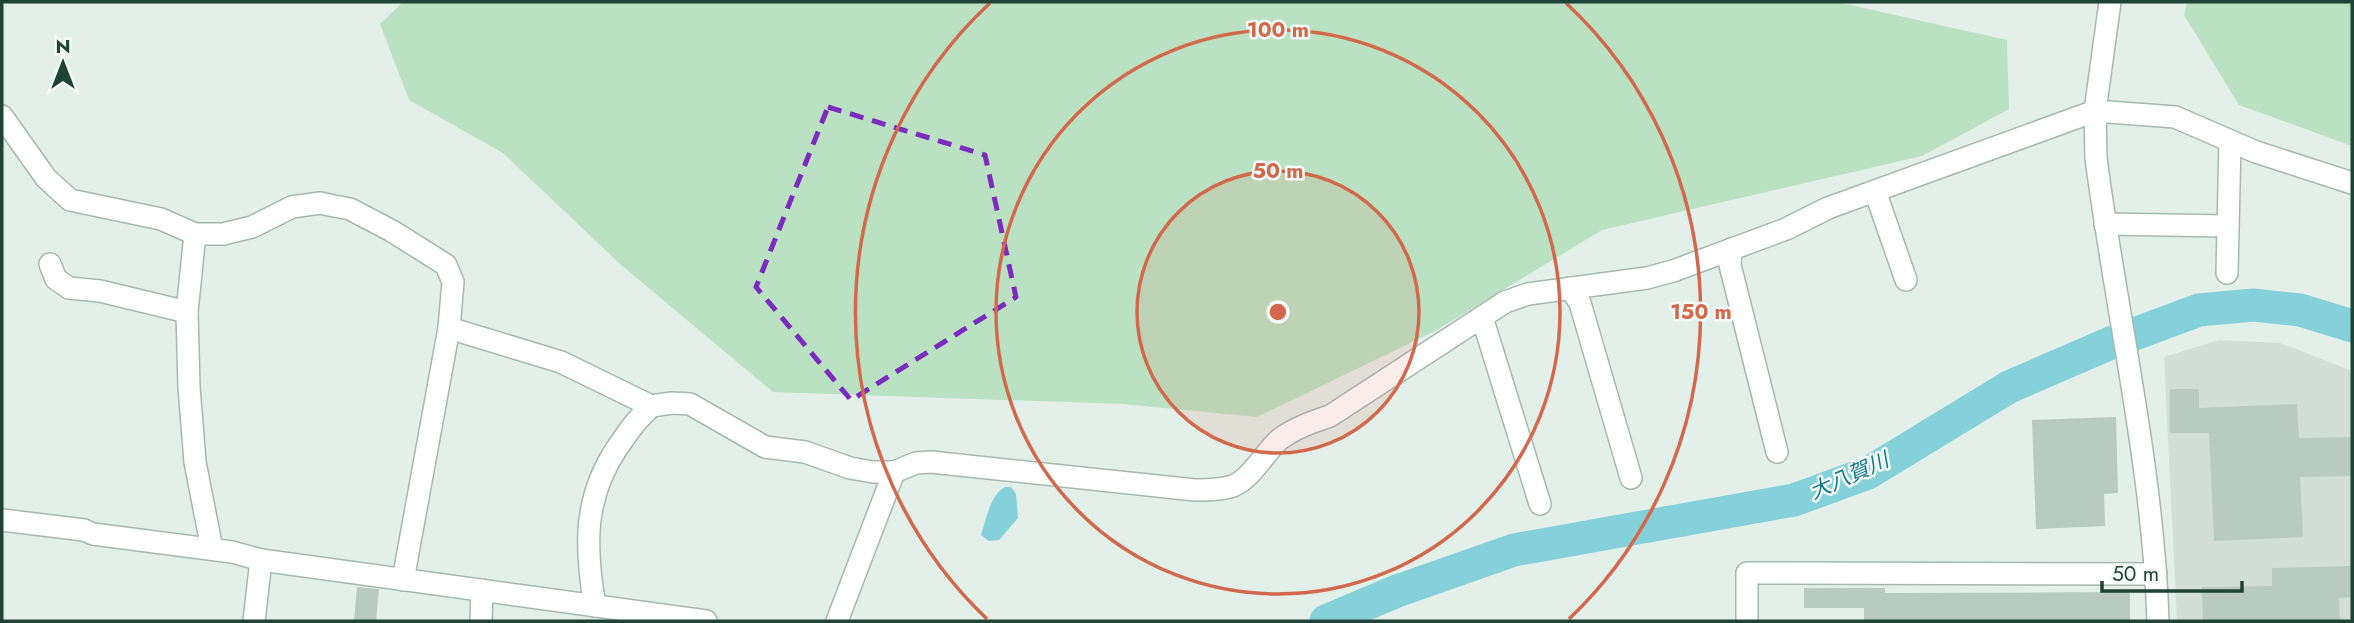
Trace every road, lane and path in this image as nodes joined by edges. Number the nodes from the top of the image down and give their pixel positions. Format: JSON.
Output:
{"nodes":[{"id":1,"x":2110,"y":2,"type":"edge"},
{"id":2,"x":2095,"y":111,"type":"junction"},
{"id":3,"x":2,"y":116,"type":"edge"},
{"id":4,"x":2231,"y":142,"type":"junction"},
{"id":5,"x":2352,"y":183,"type":"edge"},
{"id":6,"x":1875,"y":191,"type":"junction"},
{"id":7,"x":2105,"y":224,"type":"junction"},
{"id":8,"x":2228,"y":226,"type":"junction"},
{"id":9,"x":195,"y":233,"type":"junction"},
{"id":10,"x":1731,"y":249,"type":"junction"},
{"id":11,"x":50,"y":264,"type":"dead end"},
{"id":12,"x":2227,"y":273,"type":"dead end"},
{"id":13,"x":1906,"y":280,"type":"dead end"},
{"id":14,"x":1570,"y":288,"type":"junction"},
{"id":15,"x":187,"y":312,"type":"junction"},
{"id":16,"x":1482,"y":317,"type":"junction"},
{"id":17,"x":449,"y":328,"type":"junction"},
{"id":18,"x":651,"y":406,"type":"junction"},
{"id":19,"x":1777,"y":452,"type":"dead end"},
{"id":20,"x":894,"y":472,"type":"junction"},
{"id":21,"x":1631,"y":478,"type":"dead end"},
{"id":22,"x":1540,"y":504,"type":"dead end"},
{"id":23,"x":2,"y":520,"type":"edge"},
{"id":24,"x":212,"y":549,"type":"junction"},
{"id":25,"x":261,"y":559,"type":"junction"},
{"id":26,"x":2156,"y":574,"type":"junction"},
{"id":27,"x":403,"y":580,"type":"junction"},
{"id":28,"x":482,"y":590,"type":"junction"},
{"id":29,"x":595,"y":606,"type":"junction"},
{"id":30,"x":254,"y":621,"type":"edge"},
{"id":31,"x":481,"y":621,"type":"edge"},
{"id":32,"x":706,"y":621,"type":"edge"},
{"id":33,"x":836,"y":621,"type":"edge"},
{"id":34,"x":1747,"y":621,"type":"edge"},
{"id":35,"x":2158,"y":621,"type":"edge"}],
"edges":[{"from":1,"to":2,"type":"street"},
{"from":2,"to":4,"type":"street"},
{"from":2,"to":6,"type":"street"},
{"from":2,"to":7,"type":"street"},
{"from":3,"to":9,"type":"street"},
{"from":4,"to":5,"type":"street"},
{"from":4,"to":8,"type":"street"},
{"from":6,"to":10,"type":"street"},
{"from":6,"to":13,"type":"street"},
{"from":7,"to":8,"type":"street"},
{"from":7,"to":26,"type":"street"},
{"from":8,"to":12,"type":"street"},
{"from":9,"to":15,"type":"street"},
{"from":9,"to":17,"type":"street"},
{"from":10,"to":14,"type":"street"},
{"from":10,"to":19,"type":"street"},
{"from":11,"to":15,"type":"street"},
{"from":14,"to":16,"type":"street"},
{"from":14,"to":21,"type":"street"},
{"from":15,"to":24,"type":"street"},
{"from":16,"to":20,"type":"street"},
{"from":16,"to":22,"type":"street"},
{"from":17,"to":18,"type":"street"},
{"from":17,"to":27,"type":"street"},
{"from":18,"to":20,"type":"street"},
{"from":18,"to":29,"type":"street"},
{"from":20,"to":33,"type":"street"},
{"from":23,"to":24,"type":"street"},
{"from":24,"to":25,"type":"street"},
{"from":25,"to":27,"type":"street"},
{"from":25,"to":30,"type":"street"},
{"from":26,"to":34,"type":"street"},
{"from":26,"to":35,"type":"street"},
{"from":27,"to":28,"type":"street"},
{"from":28,"to":29,"type":"street"},
{"from":28,"to":31,"type":"street"},
{"from":29,"to":32,"type":"street"}]}
